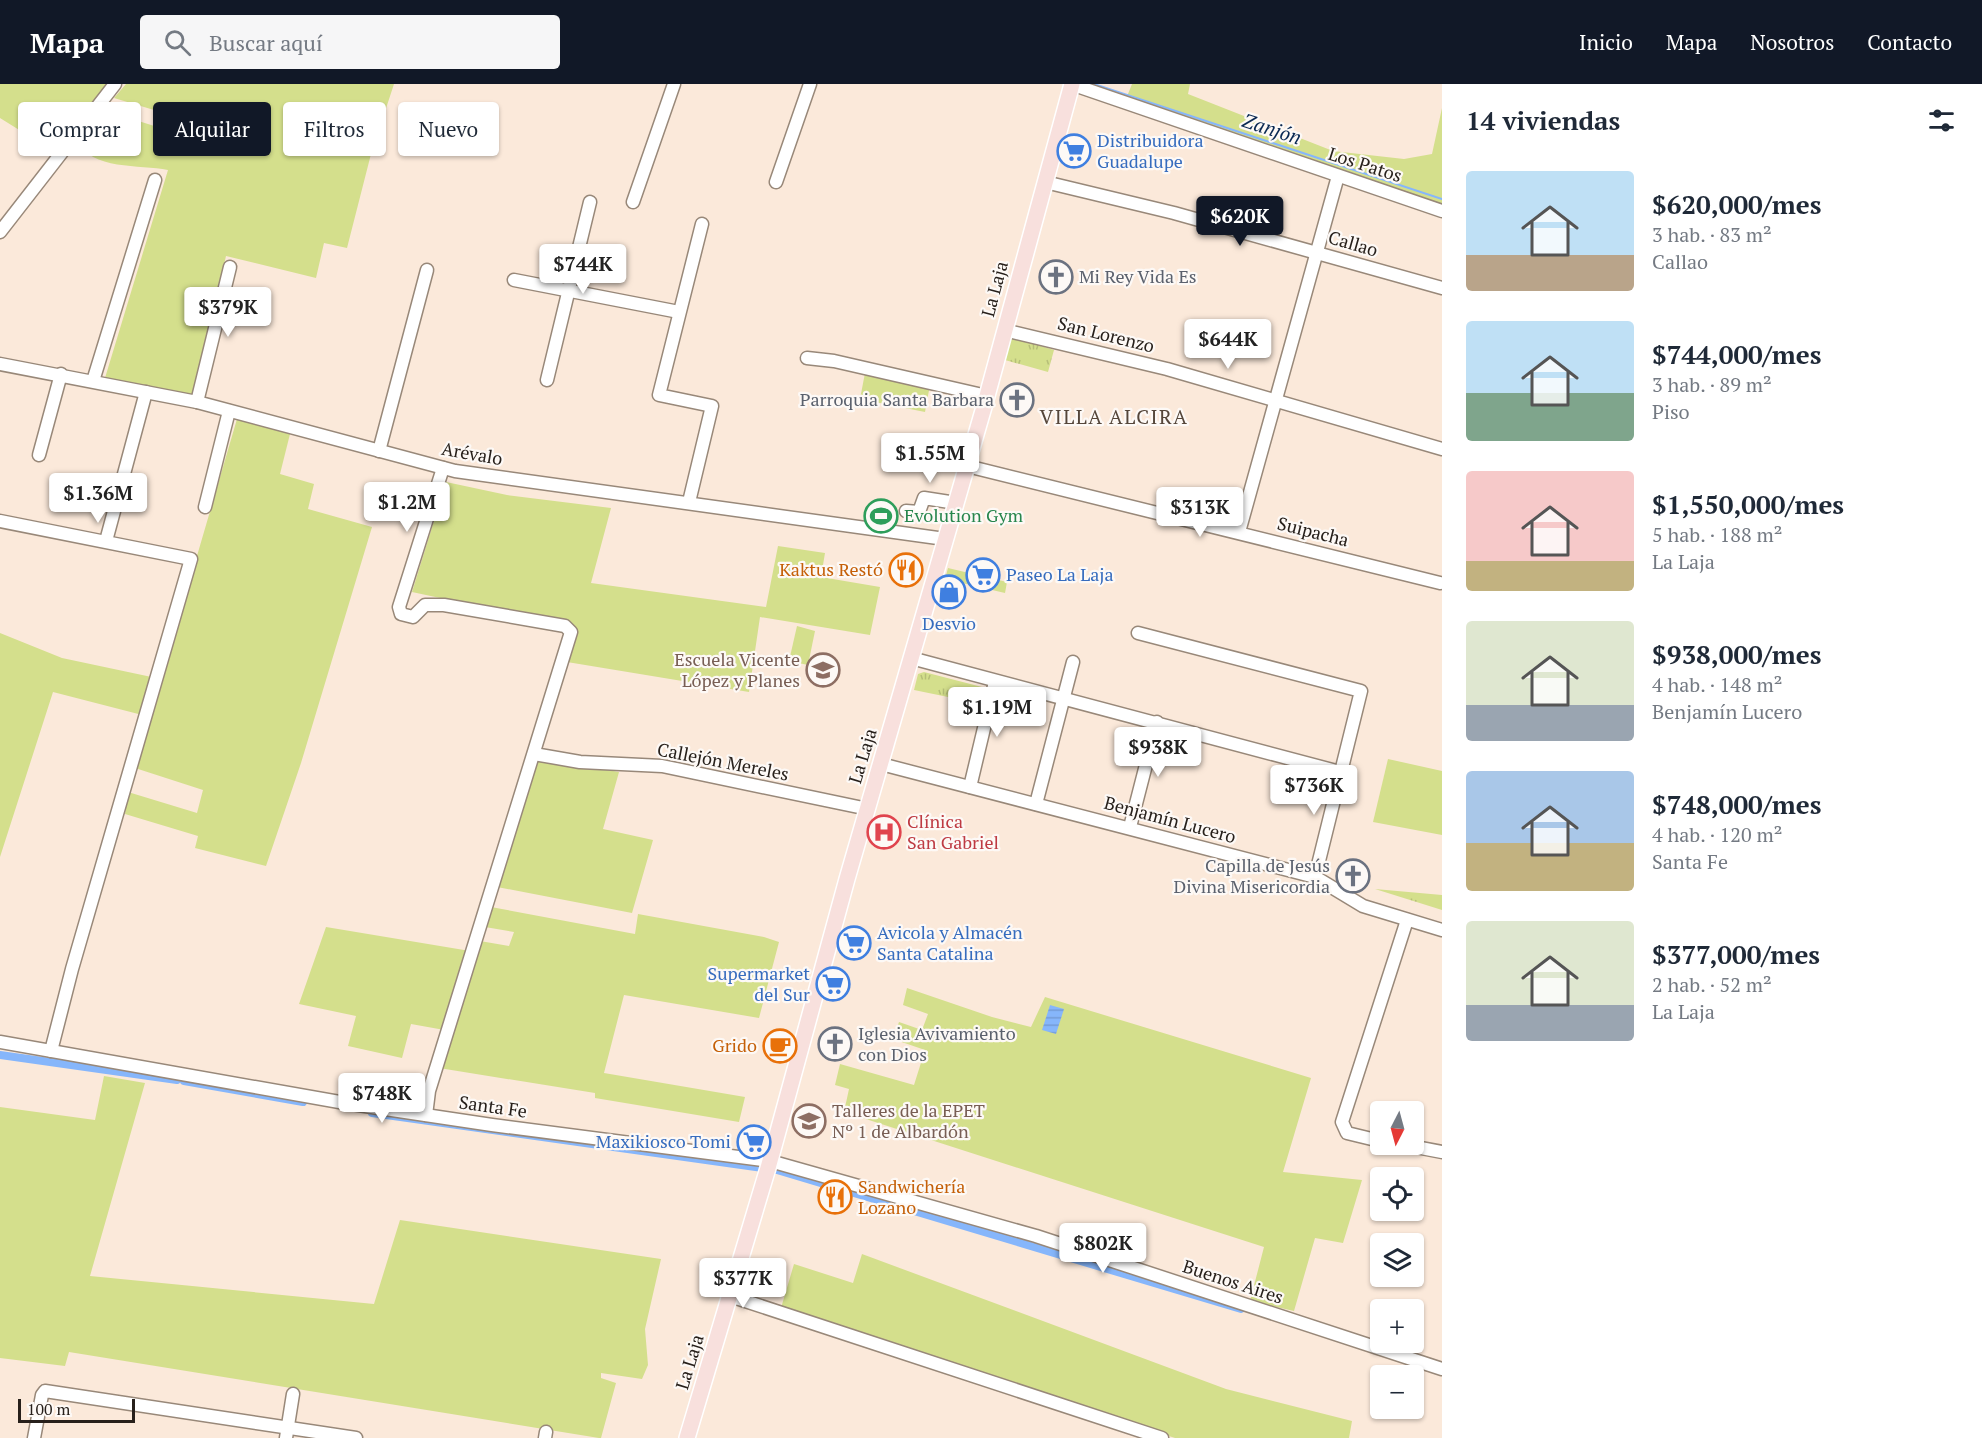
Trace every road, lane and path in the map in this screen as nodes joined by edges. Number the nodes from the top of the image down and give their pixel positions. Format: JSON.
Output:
{"nodes":[{"id":1,"x":115,"y":84,"type":"edge"},
{"id":2,"x":674,"y":84,"type":"edge"},
{"id":3,"x":810,"y":84,"type":"edge"},
{"id":4,"x":1072,"y":84,"type":"edge"},
{"id":5,"x":1338,"y":176,"type":"junction"},
{"id":6,"x":155,"y":180,"type":"dead end"},
{"id":7,"x":776,"y":182,"type":"dead end"},
{"id":8,"x":1045,"y":182,"type":"junction"},
{"id":9,"x":590,"y":202,"type":"dead end"},
{"id":10,"x":633,"y":202,"type":"dead end"},
{"id":11,"x":1442,"y":211,"type":"edge"},
{"id":12,"x":702,"y":224,"type":"dead end"},
{"id":13,"x":0,"y":232,"type":"edge"},
{"id":14,"x":1317,"y":253,"type":"junction"},
{"id":15,"x":230,"y":267,"type":"dead end"},
{"id":16,"x":427,"y":270,"type":"dead end"},
{"id":17,"x":514,"y":280,"type":"dead end"},
{"id":18,"x":1442,"y":288,"type":"edge"},
{"id":19,"x":568,"y":290,"type":"junction"},
{"id":20,"x":679,"y":312,"type":"junction"},
{"id":21,"x":1004,"y":330,"type":"junction"},
{"id":22,"x":807,"y":358,"type":"dead end"},
{"id":23,"x":0,"y":364,"type":"edge"},
{"id":24,"x":61,"y":374,"type":"junction"},
{"id":25,"x":546,"y":380,"type":"dead end"},
{"id":26,"x":93,"y":381,"type":"junction"},
{"id":27,"x":146,"y":392,"type":"junction"},
{"id":28,"x":987,"y":396,"type":"junction"},
{"id":29,"x":1276,"y":399,"type":"junction"},
{"id":30,"x":197,"y":402,"type":"junction"},
{"id":31,"x":229,"y":411,"type":"junction"},
{"id":32,"x":1442,"y":448,"type":"edge"},
{"id":33,"x":379,"y":451,"type":"junction"},
{"id":34,"x":39,"y":455,"type":"dead end"},
{"id":35,"x":967,"y":466,"type":"junction"},
{"id":36,"x":443,"y":468,"type":"junction"},
{"id":37,"x":689,"y":502,"type":"junction"},
{"id":38,"x":956,"y":503,"type":"junction"},
{"id":39,"x":205,"y":507,"type":"dead end"},
{"id":40,"x":906,"y":511,"type":"dead end"},
{"id":41,"x":0,"y":520,"type":"edge"},
{"id":42,"x":1239,"y":532,"type":"junction"},
{"id":43,"x":945,"y":538,"type":"junction"},
{"id":44,"x":106,"y":541,"type":"junction"},
{"id":45,"x":1440,"y":583,"type":"dead end"},
{"id":46,"x":1138,"y":633,"type":"dead end"},
{"id":47,"x":911,"y":658,"type":"junction"},
{"id":48,"x":1073,"y":662,"type":"dead end"},
{"id":49,"x":995,"y":682,"type":"junction"},
{"id":50,"x":1063,"y":699,"type":"junction"},
{"id":51,"x":1157,"y":722,"type":"junction"},
{"id":52,"x":534,"y":754,"type":"junction"},
{"id":53,"x":881,"y":764,"type":"junction"},
{"id":54,"x":1341,"y":772,"type":"junction"},
{"id":55,"x":970,"y":787,"type":"junction"},
{"id":56,"x":1036,"y":804,"type":"junction"},
{"id":57,"x":868,"y":809,"type":"junction"},
{"id":58,"x":1130,"y":827,"type":"junction"},
{"id":59,"x":1315,"y":877,"type":"junction"},
{"id":60,"x":1407,"y":920,"type":"junction"},
{"id":61,"x":1442,"y":930,"type":"edge"},
{"id":62,"x":0,"y":1042,"type":"edge"},
{"id":63,"x":51,"y":1051,"type":"junction"},
{"id":64,"x":426,"y":1115,"type":"junction"},
{"id":65,"x":1370,"y":1139,"type":"edge"},
{"id":66,"x":1424,"y":1149,"type":"edge"},
{"id":67,"x":1442,"y":1152,"type":"edge"},
{"id":68,"x":768,"y":1166,"type":"junction"},
{"id":69,"x":730,"y":1296,"type":"junction"},
{"id":70,"x":1442,"y":1369,"type":"edge"},
{"id":71,"x":293,"y":1394,"type":"dead end"},
{"id":72,"x":287,"y":1433,"type":"edge"},
{"id":73,"x":34,"y":1438,"type":"edge"},
{"id":74,"x":356,"y":1438,"type":"edge"},
{"id":75,"x":687,"y":1438,"type":"edge"},
{"id":76,"x":1162,"y":1438,"type":"edge"}],
"edges":[{"from":1,"to":13,"type":"street"},
{"from":2,"to":10,"type":"street"},
{"from":3,"to":7,"type":"street"},
{"from":4,"to":5,"type":"street","name":"Los Patos"},
{"from":4,"to":8,"type":"main road","name":"La Laja"},
{"from":5,"to":11,"type":"street","name":"Los Patos"},
{"from":5,"to":14,"type":"street"},
{"from":6,"to":26,"type":"street"},
{"from":8,"to":14,"type":"street","name":"Callao"},
{"from":8,"to":21,"type":"main road","name":"La Laja"},
{"from":9,"to":19,"type":"street"},
{"from":12,"to":20,"type":"street"},
{"from":14,"to":18,"type":"street","name":"Callao"},
{"from":14,"to":29,"type":"street"},
{"from":15,"to":30,"type":"street"},
{"from":16,"to":33,"type":"street"},
{"from":17,"to":19,"type":"street"},
{"from":19,"to":20,"type":"street"},
{"from":19,"to":25,"type":"street"},
{"from":20,"to":37,"type":"street"},
{"from":21,"to":28,"type":"main road","name":"La Laja"},
{"from":21,"to":29,"type":"street","name":"San Lorenzo"},
{"from":22,"to":28,"type":"street"},
{"from":23,"to":24,"type":"street","name":"Arévalo"},
{"from":24,"to":26,"type":"street","name":"Arévalo"},
{"from":24,"to":34,"type":"street"},
{"from":26,"to":27,"type":"street","name":"Arévalo"},
{"from":27,"to":30,"type":"street","name":"Arévalo"},
{"from":27,"to":44,"type":"street"},
{"from":28,"to":35,"type":"main road","name":"La Laja"},
{"from":29,"to":32,"type":"street","name":"San Lorenzo"},
{"from":29,"to":42,"type":"street"},
{"from":30,"to":31,"type":"street","name":"Arévalo"},
{"from":31,"to":33,"type":"street","name":"Arévalo"},
{"from":31,"to":39,"type":"street"},
{"from":33,"to":36,"type":"street","name":"Arévalo"},
{"from":35,"to":38,"type":"main road","name":"La Laja"},
{"from":35,"to":42,"type":"street","name":"Suipacha"},
{"from":36,"to":37,"type":"street","name":"Arévalo"},
{"from":36,"to":52,"type":"street"},
{"from":37,"to":43,"type":"street","name":"Arévalo"},
{"from":38,"to":40,"type":"street"},
{"from":38,"to":43,"type":"main road","name":"La Laja"},
{"from":41,"to":44,"type":"street"},
{"from":42,"to":45,"type":"street","name":"Suipacha"},
{"from":43,"to":47,"type":"main road","name":"La Laja"},
{"from":44,"to":63,"type":"street"},
{"from":46,"to":54,"type":"street"},
{"from":47,"to":49,"type":"street"},
{"from":47,"to":53,"type":"main road","name":"La Laja"},
{"from":48,"to":50,"type":"street"},
{"from":49,"to":50,"type":"street"},
{"from":49,"to":55,"type":"street"},
{"from":50,"to":51,"type":"street"},
{"from":50,"to":56,"type":"street"},
{"from":51,"to":54,"type":"street"},
{"from":51,"to":58,"type":"street"},
{"from":52,"to":57,"type":"street","name":"Callejón Mereles"},
{"from":52,"to":64,"type":"street"},
{"from":53,"to":55,"type":"street","name":"Benjamín Lucero"},
{"from":53,"to":57,"type":"main road","name":"La Laja"},
{"from":54,"to":59,"type":"street"},
{"from":55,"to":56,"type":"street","name":"Benjamín Lucero"},
{"from":56,"to":58,"type":"street","name":"Benjamín Lucero"},
{"from":57,"to":68,"type":"main road","name":"La Laja"},
{"from":58,"to":59,"type":"street","name":"Benjamín Lucero"},
{"from":59,"to":60,"type":"street","name":"Benjamín Lucero"},
{"from":60,"to":61,"type":"street","name":"Benjamín Lucero"},
{"from":60,"to":65,"type":"street"},
{"from":62,"to":63,"type":"street","name":"Santa Fe"},
{"from":63,"to":64,"type":"street","name":"Santa Fe"},
{"from":64,"to":68,"type":"street","name":"Santa Fe"},
{"from":66,"to":67,"type":"street"},
{"from":68,"to":69,"type":"main road","name":"La Laja"},
{"from":68,"to":70,"type":"street","name":"Buenos Aires"},
{"from":69,"to":75,"type":"main road","name":"La Laja"},
{"from":69,"to":76,"type":"street"},
{"from":71,"to":72,"type":"street"},
{"from":72,"to":73,"type":"street"},
{"from":72,"to":74,"type":"street"}]}
